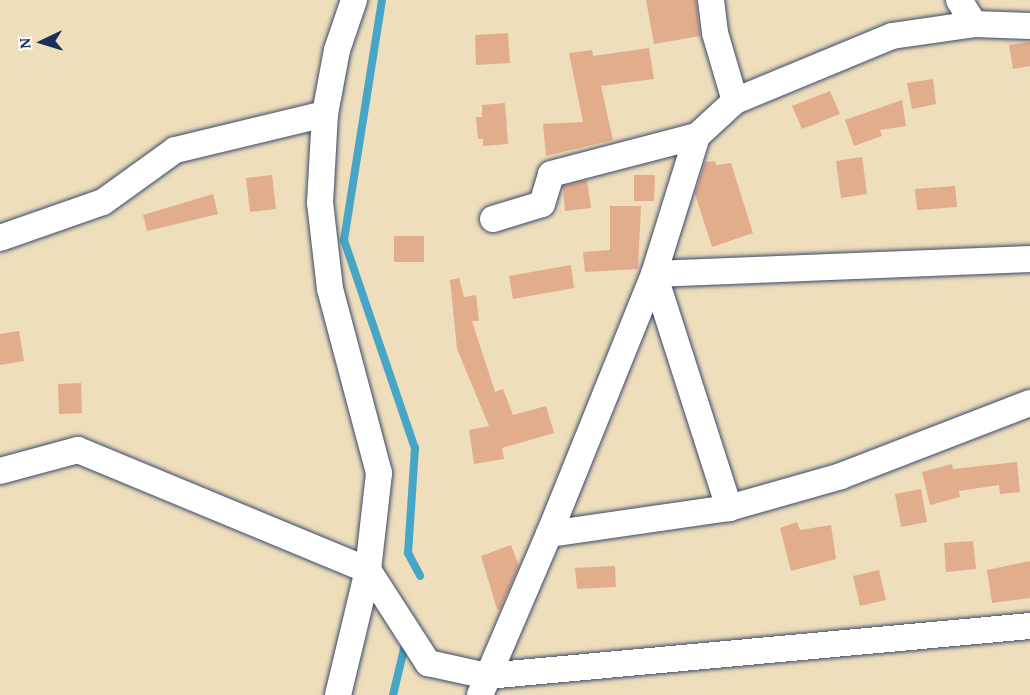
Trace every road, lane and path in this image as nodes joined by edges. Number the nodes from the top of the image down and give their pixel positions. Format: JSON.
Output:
{"nodes":[{"id":1,"x":354,"y":0,"type":"edge"},
{"id":2,"x":711,"y":0,"type":"edge"},
{"id":3,"x":959,"y":0,"type":"edge"},
{"id":4,"x":974,"y":24,"type":"junction"},
{"id":5,"x":1030,"y":26,"type":"edge"},
{"id":6,"x":735,"y":101,"type":"junction"},
{"id":7,"x":325,"y":114,"type":"junction"},
{"id":8,"x":697,"y":136,"type":"junction"},
{"id":9,"x":493,"y":219,"type":"dead end"},
{"id":10,"x":0,"y":238,"type":"edge"},
{"id":11,"x":1030,"y":259,"type":"edge"},
{"id":12,"x":654,"y":274,"type":"junction"},
{"id":13,"x":1030,"y":403,"type":"edge"},
{"id":14,"x":0,"y":471,"type":"edge"},
{"id":15,"x":729,"y":508,"type":"junction"},
{"id":16,"x":549,"y":534,"type":"junction"},
{"id":17,"x":368,"y":570,"type":"junction"},
{"id":18,"x":1030,"y":626,"type":"edge"},
{"id":19,"x":484,"y":686,"type":"edge"},
{"id":20,"x":338,"y":695,"type":"edge"}],
"edges":[{"from":1,"to":7,"type":"street"},
{"from":2,"to":6,"type":"street"},
{"from":3,"to":4,"type":"street"},
{"from":4,"to":5,"type":"street"},
{"from":4,"to":6,"type":"street"},
{"from":6,"to":8,"type":"street"},
{"from":7,"to":10,"type":"street"},
{"from":7,"to":17,"type":"street"},
{"from":8,"to":9,"type":"street"},
{"from":8,"to":12,"type":"street"},
{"from":11,"to":12,"type":"street"},
{"from":12,"to":15,"type":"street"},
{"from":12,"to":16,"type":"street"},
{"from":13,"to":15,"type":"street"},
{"from":14,"to":17,"type":"street"},
{"from":15,"to":16,"type":"street"},
{"from":16,"to":19,"type":"street"},
{"from":17,"to":19,"type":"street"},
{"from":17,"to":20,"type":"street"},
{"from":18,"to":19,"type":"street"}]}
